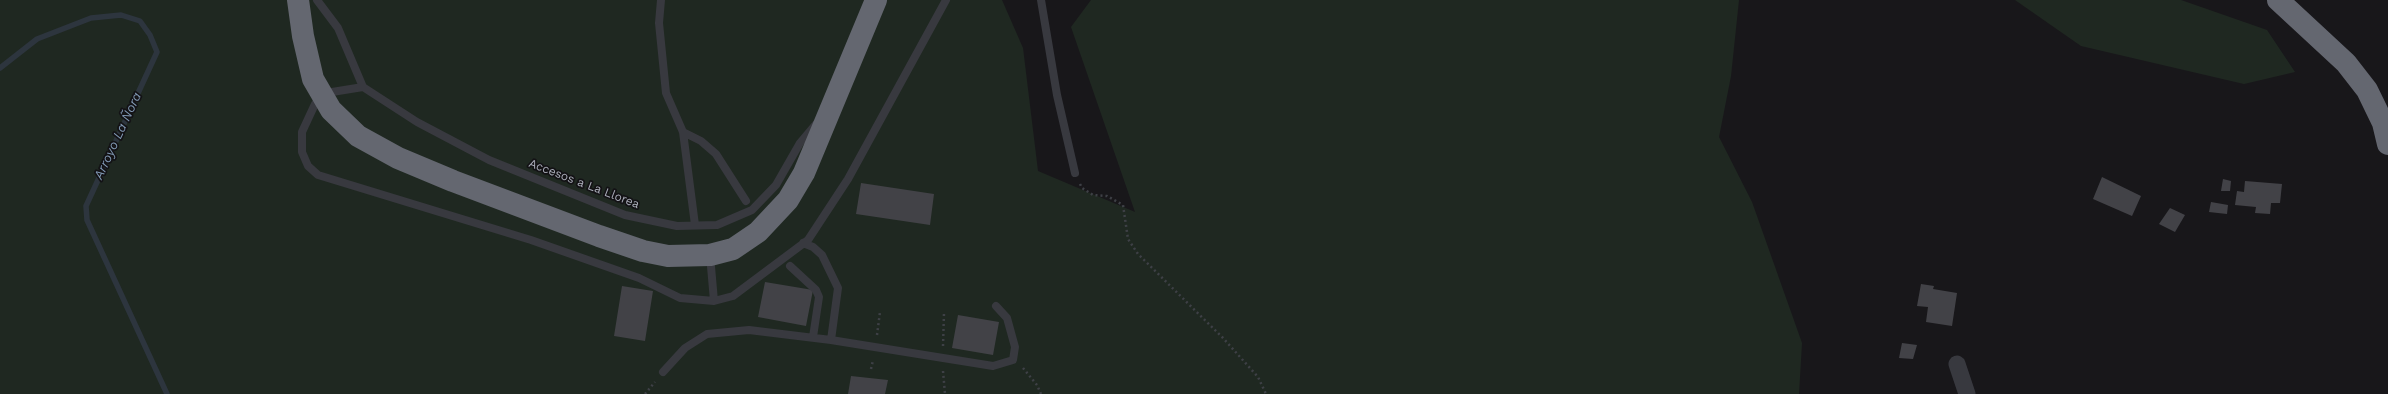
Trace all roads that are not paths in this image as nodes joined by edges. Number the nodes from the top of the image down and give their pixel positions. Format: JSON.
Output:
{"nodes":[{"id":1,"x":298,"y":0,"type":"edge"},
{"id":2,"x":317,"y":0,"type":"edge"},
{"id":3,"x":661,"y":0,"type":"edge"},
{"id":4,"x":876,"y":0,"type":"edge"},
{"id":5,"x":946,"y":0,"type":"edge"},
{"id":6,"x":1041,"y":0,"type":"edge"},
{"id":7,"x":2278,"y":0,"type":"edge"},
{"id":8,"x":364,"y":87,"type":"junction"},
{"id":9,"x":332,"y":92,"type":"dead end"},
{"id":10,"x":315,"y":104,"type":"dead end"},
{"id":11,"x":834,"y":104,"type":"junction"},
{"id":12,"x":683,"y":132,"type":"junction"},
{"id":13,"x":2388,"y":144,"type":"edge"},
{"id":14,"x":1076,"y":173,"type":"road end"},
{"id":15,"x":746,"y":201,"type":"dead end"},
{"id":16,"x":695,"y":225,"type":"junction"},
{"id":17,"x":803,"y":243,"type":"junction"},
{"id":18,"x":710,"y":255,"type":"junction"},
{"id":19,"x":790,"y":266,"type":"dead end"},
{"id":20,"x":714,"y":300,"type":"junction"},
{"id":21,"x":996,"y":306,"type":"dead end"},
{"id":22,"x":813,"y":337,"type":"junction"},
{"id":23,"x":831,"y":340,"type":"junction"},
{"id":24,"x":1957,"y":364,"type":"dead end"},
{"id":25,"x":662,"y":372,"type":"dead end"},
{"id":26,"x":1967,"y":394,"type":"edge"}],
"edges":[{"from":1,"to":18,"type":"highway"},
{"from":2,"to":8,"type":"lane"},
{"from":3,"to":12,"type":"lane"},
{"from":4,"to":11,"type":"highway"},
{"from":5,"to":17,"type":"lane"},
{"from":6,"to":14,"type":"lane"},
{"from":7,"to":13,"type":"highway"},
{"from":8,"to":9,"type":"lane"},
{"from":8,"to":16,"type":"lane","name":"Accesos a La Llorea"},
{"from":10,"to":20,"type":"lane"},
{"from":11,"to":16,"type":"lane","name":"Accesos a La Llorea"},
{"from":11,"to":18,"type":"highway"},
{"from":12,"to":15,"type":"lane"},
{"from":12,"to":16,"type":"lane"},
{"from":17,"to":20,"type":"lane"},
{"from":17,"to":23,"type":"lane"},
{"from":18,"to":20,"type":"lane"},
{"from":19,"to":22,"type":"lane"},
{"from":21,"to":23,"type":"lane"},
{"from":22,"to":23,"type":"lane"},
{"from":22,"to":25,"type":"lane"},
{"from":24,"to":26,"type":"street"}]}
